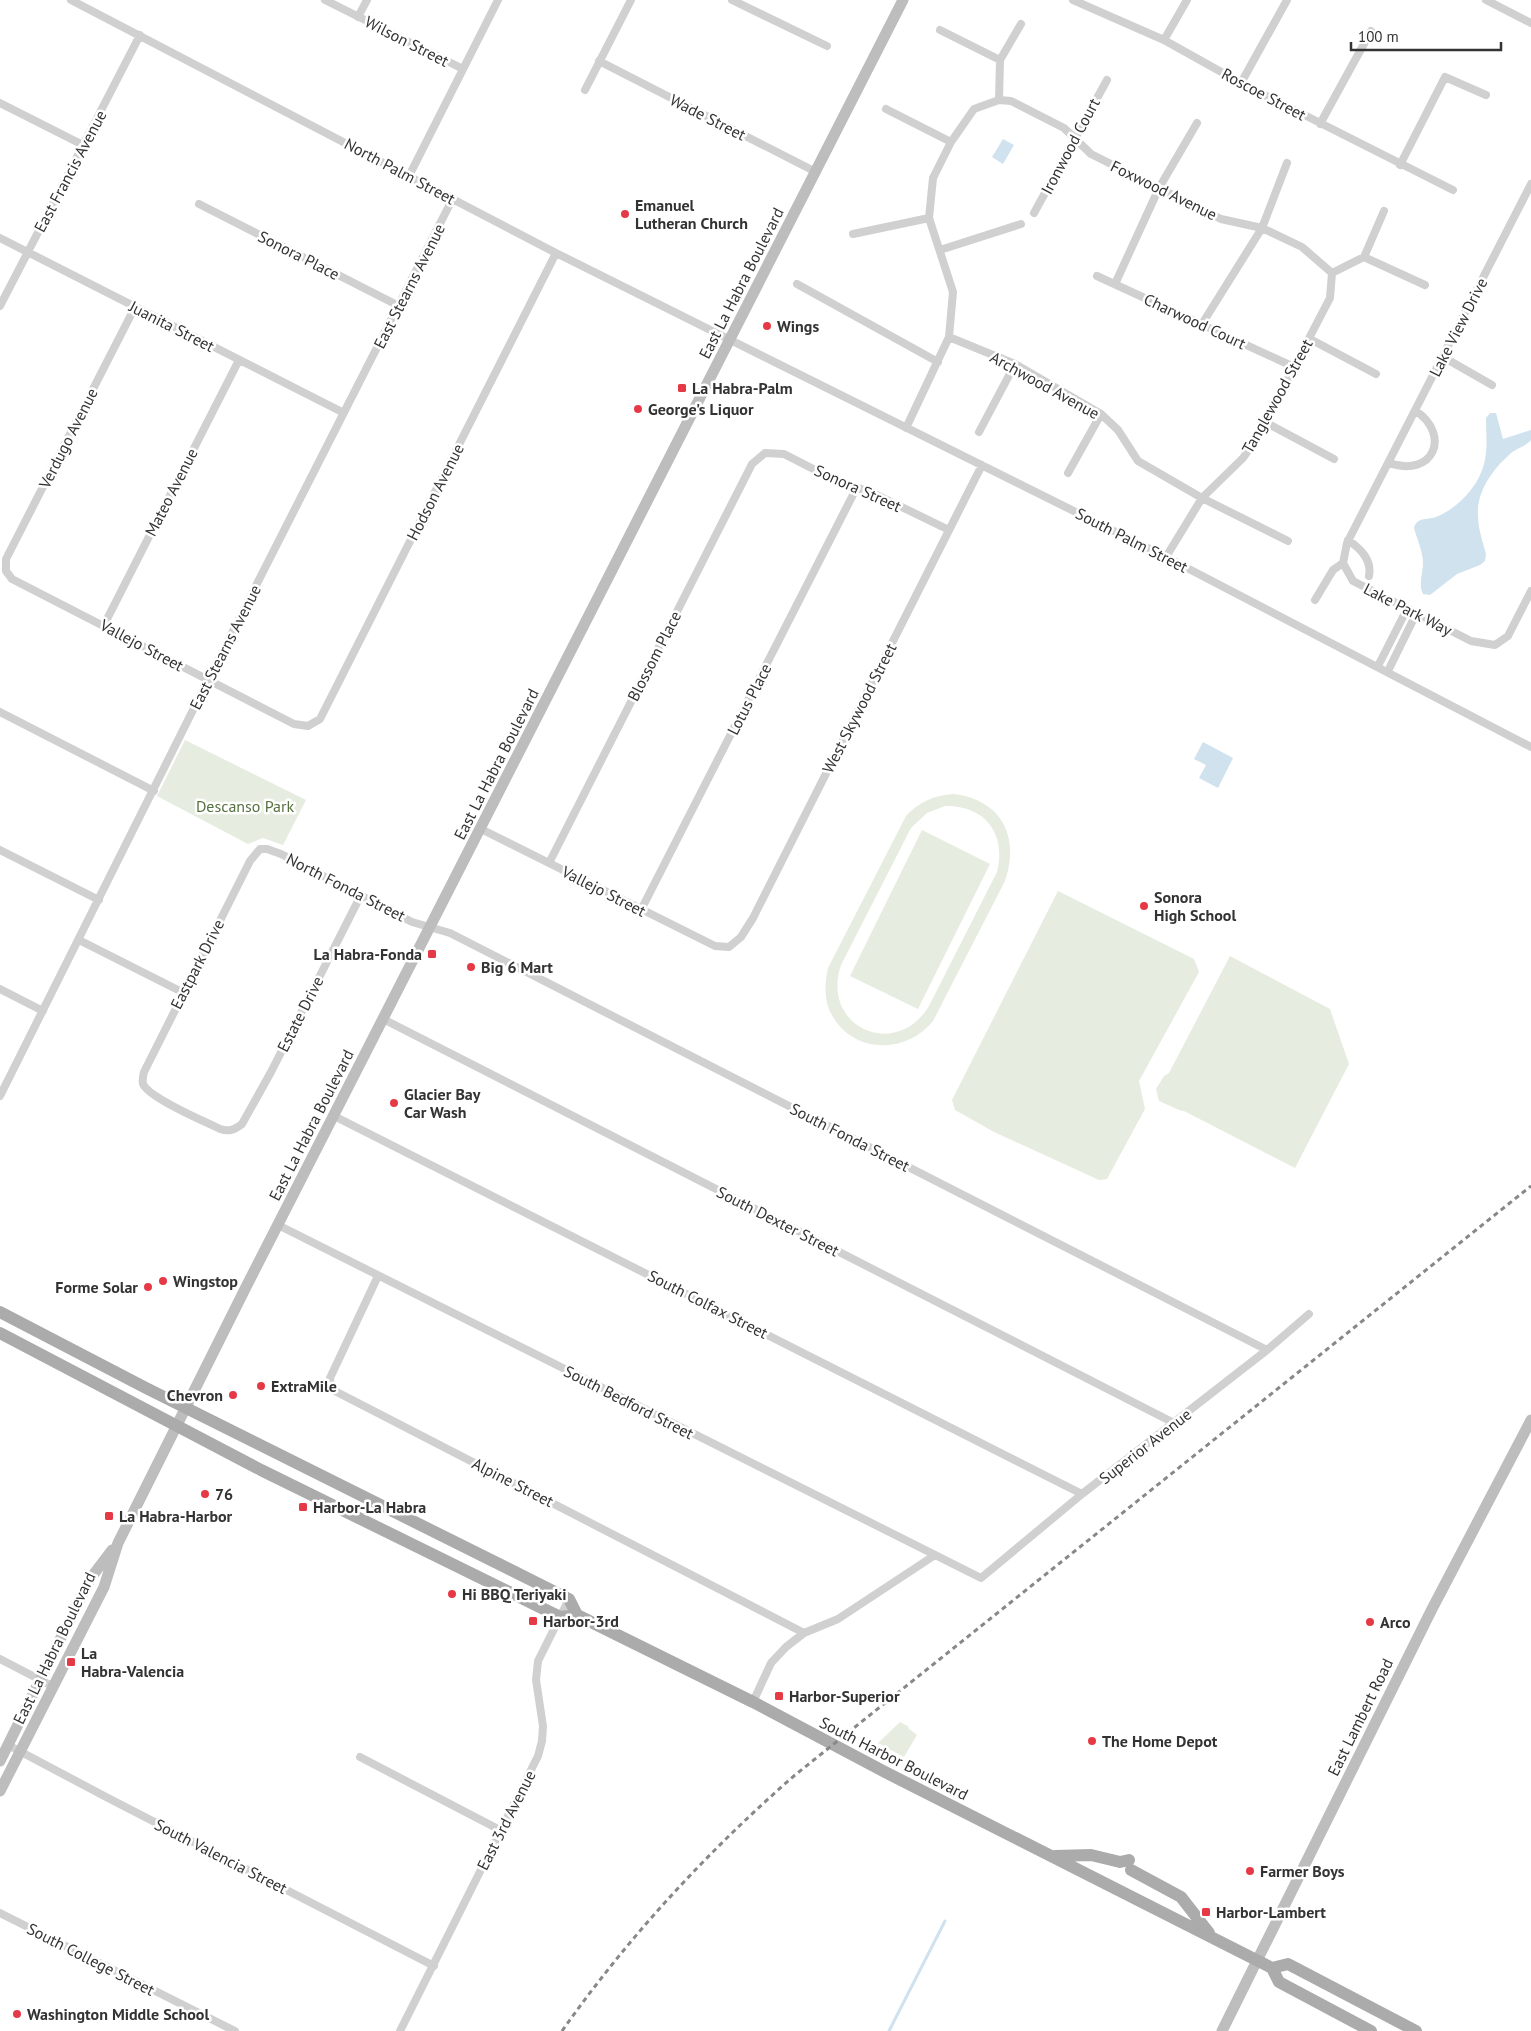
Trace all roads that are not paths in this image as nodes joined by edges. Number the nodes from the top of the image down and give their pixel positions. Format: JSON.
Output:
{"nodes":[{"id":1,"x":71,"y":0,"type":"edge"},
{"id":2,"x":325,"y":0,"type":"edge"},
{"id":3,"x":367,"y":0,"type":"edge"},
{"id":4,"x":498,"y":0,"type":"edge"},
{"id":5,"x":630,"y":0,"type":"edge"},
{"id":6,"x":732,"y":0,"type":"edge"},
{"id":7,"x":903,"y":0,"type":"edge"},
{"id":8,"x":1073,"y":0,"type":"edge"},
{"id":9,"x":1187,"y":0,"type":"edge"},
{"id":10,"x":1287,"y":0,"type":"edge"},
{"id":11,"x":1486,"y":0,"type":"edge"},
{"id":12,"x":1083,"y":2,"type":"edge"},
{"id":13,"x":83,"y":3,"type":"edge"},
{"id":14,"x":1498,"y":3,"type":"edge"},
{"id":15,"x":358,"y":17,"type":"junction"},
{"id":16,"x":1531,"y":23,"type":"edge"},
{"id":17,"x":1021,"y":24,"type":"dead end"},
{"id":18,"x":940,"y":30,"type":"dead end"},
{"id":19,"x":1371,"y":31,"type":"dead end"},
{"id":20,"x":140,"y":36,"type":"junction"},
{"id":21,"x":1164,"y":40,"type":"junction"},
{"id":22,"x":827,"y":46,"type":"dead end"},
{"id":23,"x":1000,"y":60,"type":"junction"},
{"id":24,"x":600,"y":61,"type":"junction"},
{"id":25,"x":463,"y":69,"type":"junction"},
{"id":26,"x":1107,"y":80,"type":"dead end"},
{"id":27,"x":1241,"y":83,"type":"junction"},
{"id":28,"x":585,"y":90,"type":"dead end"},
{"id":29,"x":1486,"y":95,"type":"dead end"},
{"id":30,"x":999,"y":100,"type":"junction"},
{"id":31,"x":0,"y":103,"type":"edge"},
{"id":32,"x":886,"y":109,"type":"dead end"},
{"id":33,"x":1197,"y":123,"type":"dead end"},
{"id":34,"x":1320,"y":124,"type":"junction"},
{"id":35,"x":1074,"y":138,"type":"junction"},
{"id":36,"x":951,"y":142,"type":"junction"},
{"id":37,"x":83,"y":145,"type":"junction"},
{"id":38,"x":1287,"y":163,"type":"dead end"},
{"id":39,"x":1400,"y":165,"type":"junction"},
{"id":40,"x":816,"y":172,"type":"junction"},
{"id":41,"x":409,"y":176,"type":"junction"},
{"id":42,"x":1531,"y":184,"type":"edge"},
{"id":43,"x":1159,"y":188,"type":"junction"},
{"id":44,"x":1453,"y":190,"type":"dead end"},
{"id":45,"x":453,"y":198,"type":"junction"},
{"id":46,"x":199,"y":204,"type":"dead end"},
{"id":47,"x":1384,"y":211,"type":"dead end"},
{"id":48,"x":1034,"y":213,"type":"dead end"},
{"id":49,"x":930,"y":218,"type":"junction"},
{"id":50,"x":1020,"y":224,"type":"dead end"},
{"id":51,"x":1262,"y":228,"type":"junction"},
{"id":52,"x":853,"y":234,"type":"dead end"},
{"id":53,"x":0,"y":238,"type":"edge"},
{"id":54,"x":940,"y":250,"type":"junction"},
{"id":55,"x":27,"y":252,"type":"junction"},
{"id":56,"x":556,"y":253,"type":"junction"},
{"id":57,"x":1364,"y":256,"type":"junction"},
{"id":58,"x":1332,"y":272,"type":"junction"},
{"id":59,"x":1097,"y":276,"type":"dead end"},
{"id":60,"x":797,"y":284,"type":"dead end"},
{"id":61,"x":1115,"y":284,"type":"junction"},
{"id":62,"x":1425,"y":284,"type":"dead end"},
{"id":63,"x":0,"y":306,"type":"edge"},
{"id":64,"x":399,"y":306,"type":"junction"},
{"id":65,"x":135,"y":307,"type":"junction"},
{"id":66,"x":1202,"y":324,"type":"junction"},
{"id":67,"x":949,"y":337,"type":"junction"},
{"id":68,"x":1310,"y":339,"type":"junction"},
{"id":69,"x":729,"y":340,"type":"junction"},
{"id":70,"x":1443,"y":357,"type":"junction"},
{"id":71,"x":239,"y":360,"type":"junction"},
{"id":72,"x":938,"y":362,"type":"junction"},
{"id":73,"x":1015,"y":364,"type":"junction"},
{"id":74,"x":1294,"y":367,"type":"junction"},
{"id":75,"x":1376,"y":374,"type":"dead end"},
{"id":76,"x":1492,"y":385,"type":"dead end"},
{"id":77,"x":1416,"y":411,"type":"junction"},
{"id":78,"x":344,"y":414,"type":"junction"},
{"id":79,"x":1101,"y":414,"type":"junction"},
{"id":80,"x":1265,"y":422,"type":"junction"},
{"id":81,"x":906,"y":428,"type":"junction"},
{"id":82,"x":979,"y":432,"type":"dead end"},
{"id":83,"x":765,"y":452,"type":"joint"},
{"id":84,"x":1334,"y":459,"type":"dead end"},
{"id":85,"x":982,"y":465,"type":"junction"},
{"id":86,"x":1388,"y":467,"type":"junction"},
{"id":87,"x":1068,"y":474,"type":"dead end"},
{"id":88,"x":857,"y":487,"type":"junction"},
{"id":89,"x":1202,"y":498,"type":"junction"},
{"id":90,"x":948,"y":530,"type":"junction"},
{"id":91,"x":1348,"y":540,"type":"junction"},
{"id":92,"x":1288,"y":541,"type":"dead end"},
{"id":93,"x":1166,"y":557,"type":"junction"},
{"id":94,"x":1343,"y":563,"type":"junction"},
{"id":95,"x":6,"y":571,"type":"joint"},
{"id":96,"x":1369,"y":576,"type":"dead end"},
{"id":97,"x":1531,"y":591,"type":"edge"},
{"id":98,"x":1315,"y":600,"type":"dead end"},
{"id":99,"x":1407,"y":609,"type":"junction"},
{"id":100,"x":1416,"y":614,"type":"junction"},
{"id":101,"x":104,"y":625,"type":"junction"},
{"id":102,"x":1378,"y":666,"type":"junction"},
{"id":103,"x":1388,"y":671,"type":"junction"},
{"id":104,"x":208,"y":680,"type":"junction"},
{"id":105,"x":0,"y":712,"type":"edge"},
{"id":106,"x":308,"y":726,"type":"joint"},
{"id":107,"x":1531,"y":747,"type":"edge"},
{"id":108,"x":154,"y":791,"type":"junction"},
{"id":109,"x":481,"y":829,"type":"junction"},
{"id":110,"x":260,"y":849,"type":"joint"},
{"id":111,"x":0,"y":850,"type":"edge"},
{"id":112,"x":549,"y":863,"type":"junction"},
{"id":113,"x":361,"y":895,"type":"junction"},
{"id":114,"x":99,"y":900,"type":"junction"},
{"id":115,"x":641,"y":910,"type":"junction"},
{"id":116,"x":431,"y":927,"type":"junction"},
{"id":117,"x":79,"y":940,"type":"junction"},
{"id":118,"x":729,"y":947,"type":"joint"},
{"id":119,"x":0,"y":989,"type":"edge"},
{"id":120,"x":182,"y":992,"type":"junction"},
{"id":121,"x":43,"y":1011,"type":"junction"},
{"id":122,"x":383,"y":1019,"type":"junction"},
{"id":123,"x":142,"y":1082,"type":"joint"},
{"id":124,"x":0,"y":1096,"type":"edge"},
{"id":125,"x":334,"y":1116,"type":"junction"},
{"id":126,"x":278,"y":1225,"type":"junction"},
{"id":127,"x":378,"y":1276,"type":"junction"},
{"id":128,"x":0,"y":1312,"type":"edge"},
{"id":129,"x":1309,"y":1314,"type":"dead end"},
{"id":130,"x":0,"y":1333,"type":"edge"},
{"id":131,"x":1267,"y":1350,"type":"junction"},
{"id":132,"x":187,"y":1407,"type":"junction"},
{"id":133,"x":1531,"y":1420,"type":"edge"},
{"id":134,"x":1174,"y":1423,"type":"junction"},
{"id":135,"x":176,"y":1427,"type":"junction"},
{"id":136,"x":1082,"y":1494,"type":"junction"},
{"id":137,"x":118,"y":1543,"type":"junction"},
{"id":138,"x":936,"y":1555,"type":"junction"},
{"id":139,"x":981,"y":1578,"type":"joint"},
{"id":140,"x":569,"y":1600,"type":"junction"},
{"id":141,"x":576,"y":1615,"type":"junction"},
{"id":142,"x":560,"y":1617,"type":"junction"},
{"id":143,"x":804,"y":1633,"type":"junction"},
{"id":144,"x":0,"y":1659,"type":"edge"},
{"id":145,"x":41,"y":1680,"type":"junction"},
{"id":146,"x":54,"y":1686,"type":"junction"},
{"id":147,"x":753,"y":1702,"type":"junction"},
{"id":148,"x":8,"y":1745,"type":"junction"},
{"id":149,"x":20,"y":1751,"type":"junction"},
{"id":150,"x":360,"y":1757,"type":"dead end"},
{"id":151,"x":0,"y":1761,"type":"edge"},
{"id":152,"x":0,"y":1791,"type":"edge"},
{"id":153,"x":500,"y":1830,"type":"junction"},
{"id":154,"x":1051,"y":1856,"type":"junction"},
{"id":155,"x":0,"y":1913,"type":"edge"},
{"id":156,"x":1212,"y":1937,"type":"junction"},
{"id":157,"x":1257,"y":1961,"type":"junction"},
{"id":158,"x":434,"y":1966,"type":"junction"},
{"id":159,"x":1272,"y":1968,"type":"junction"},
{"id":160,"x":235,"y":2031,"type":"edge"},
{"id":161,"x":400,"y":2031,"type":"edge"},
{"id":162,"x":1222,"y":2031,"type":"edge"},
{"id":163,"x":1371,"y":2031,"type":"edge"},
{"id":164,"x":1416,"y":2031,"type":"edge"}],
"edges":[{"from":1,"to":13,"type":"street","name":"North Palm Street"},
{"from":2,"to":15,"type":"street","name":"Wilson Street"},
{"from":3,"to":15,"type":"street"},
{"from":4,"to":25,"type":"street"},
{"from":5,"to":24,"type":"street"},
{"from":6,"to":22,"type":"street"},
{"from":7,"to":40,"type":"main road","name":"East La Habra Boulevard"},
{"from":8,"to":12,"type":"street","name":"Roscoe Street"},
{"from":9,"to":21,"type":"street"},
{"from":10,"to":27,"type":"street"},
{"from":11,"to":14,"type":"street"},
{"from":12,"to":21,"type":"street","name":"Roscoe Street"},
{"from":13,"to":20,"type":"street","name":"North Palm Street"},
{"from":14,"to":16,"type":"street"},
{"from":15,"to":25,"type":"street","name":"Wilson Street"},
{"from":17,"to":23,"type":"street"},
{"from":18,"to":23,"type":"street"},
{"from":19,"to":34,"type":"street"},
{"from":20,"to":37,"type":"street","name":"East Francis Avenue"},
{"from":20,"to":41,"type":"street","name":"North Palm Street"},
{"from":21,"to":27,"type":"street","name":"Roscoe Street"},
{"from":23,"to":30,"type":"street"},
{"from":24,"to":28,"type":"street"},
{"from":24,"to":40,"type":"street","name":"Wade Street"},
{"from":25,"to":41,"type":"street"},
{"from":26,"to":35,"type":"street","name":"Ironwood Court"},
{"from":27,"to":34,"type":"street","name":"Roscoe Street"},
{"from":29,"to":39,"type":"street"},
{"from":30,"to":35,"type":"street","name":"Foxwood Avenue"},
{"from":30,"to":36,"type":"street"},
{"from":31,"to":37,"type":"street"},
{"from":32,"to":36,"type":"street"},
{"from":33,"to":43,"type":"street"},
{"from":34,"to":39,"type":"street","name":"Roscoe Street"},
{"from":35,"to":43,"type":"street","name":"Foxwood Avenue"},
{"from":35,"to":48,"type":"street","name":"Ironwood Court"},
{"from":36,"to":49,"type":"street"},
{"from":37,"to":55,"type":"street","name":"East Francis Avenue"},
{"from":38,"to":51,"type":"street"},
{"from":39,"to":44,"type":"street","name":"Roscoe Street"},
{"from":40,"to":69,"type":"main road","name":"East La Habra Boulevard"},
{"from":41,"to":45,"type":"street","name":"North Palm Street"},
{"from":42,"to":70,"type":"street","name":"Lake View Drive"},
{"from":43,"to":51,"type":"street","name":"Foxwood Avenue"},
{"from":43,"to":61,"type":"street"},
{"from":45,"to":56,"type":"street","name":"North Palm Street"},
{"from":45,"to":64,"type":"street","name":"East Stearns Avenue"},
{"from":46,"to":64,"type":"street","name":"Sonora Place"},
{"from":47,"to":57,"type":"street"},
{"from":49,"to":52,"type":"street"},
{"from":49,"to":54,"type":"street"},
{"from":50,"to":54,"type":"street"},
{"from":51,"to":58,"type":"street","name":"Foxwood Avenue"},
{"from":51,"to":66,"type":"street"},
{"from":53,"to":55,"type":"street","name":"Juanita Street"},
{"from":54,"to":67,"type":"street"},
{"from":55,"to":63,"type":"street","name":"East Francis Avenue"},
{"from":55,"to":65,"type":"street","name":"Juanita Street"},
{"from":56,"to":69,"type":"street","name":"North Palm Street"},
{"from":56,"to":106,"type":"street","name":"Hodson Avenue"},
{"from":57,"to":58,"type":"street"},
{"from":57,"to":62,"type":"street"},
{"from":58,"to":68,"type":"street","name":"Tanglewood Street"},
{"from":59,"to":61,"type":"street","name":"Charwood Court"},
{"from":60,"to":72,"type":"street"},
{"from":61,"to":66,"type":"street","name":"Charwood Court"},
{"from":64,"to":78,"type":"street","name":"East Stearns Avenue"},
{"from":65,"to":71,"type":"street","name":"Juanita Street"},
{"from":65,"to":95,"type":"street","name":"Verdugo Avenue"},
{"from":66,"to":74,"type":"street","name":"Charwood Court"},
{"from":67,"to":72,"type":"street"},
{"from":67,"to":73,"type":"street","name":"Archwood Avenue"},
{"from":68,"to":74,"type":"street","name":"Tanglewood Street"},
{"from":68,"to":75,"type":"street"},
{"from":69,"to":81,"type":"street","name":"South Palm Street"},
{"from":69,"to":109,"type":"main road","name":"East La Habra Boulevard"},
{"from":70,"to":76,"type":"street"},
{"from":70,"to":77,"type":"street","name":"Lake View Drive"},
{"from":71,"to":78,"type":"street","name":"Juanita Street"},
{"from":71,"to":101,"type":"street","name":"Mateo Avenue"},
{"from":72,"to":81,"type":"street"},
{"from":73,"to":79,"type":"street","name":"Archwood Avenue"},
{"from":73,"to":82,"type":"street"},
{"from":74,"to":80,"type":"street","name":"Tanglewood Street"},
{"from":77,"to":86,"type":"street","name":"Lake View Drive"},
{"from":77,"to":86,"type":"street"},
{"from":78,"to":104,"type":"street","name":"East Stearns Avenue"},
{"from":79,"to":87,"type":"street"},
{"from":79,"to":89,"type":"street","name":"Archwood Avenue"},
{"from":80,"to":84,"type":"street"},
{"from":80,"to":89,"type":"street","name":"Tanglewood Street"},
{"from":81,"to":85,"type":"street","name":"South Palm Street"},
{"from":83,"to":88,"type":"street","name":"Sonora Street"},
{"from":83,"to":112,"type":"street","name":"Blossom Place"},
{"from":85,"to":90,"type":"street","name":"West Skywood Street"},
{"from":85,"to":93,"type":"street","name":"South Palm Street"},
{"from":86,"to":91,"type":"street"},
{"from":88,"to":90,"type":"street","name":"Sonora Street"},
{"from":88,"to":115,"type":"street","name":"Lotus Place"},
{"from":89,"to":92,"type":"street","name":"Archwood Avenue"},
{"from":89,"to":93,"type":"street","name":"Tanglewood Street"},
{"from":90,"to":118,"type":"street","name":"West Skywood Street"},
{"from":91,"to":94,"type":"street"},
{"from":91,"to":96,"type":"street"},
{"from":93,"to":102,"type":"street","name":"South Palm Street"},
{"from":94,"to":98,"type":"street"},
{"from":94,"to":99,"type":"street","name":"Lake Park Way"},
{"from":95,"to":101,"type":"street","name":"Vallejo Street"},
{"from":97,"to":100,"type":"street","name":"Lake Park Way"},
{"from":99,"to":100,"type":"street","name":"Lake Park Way"},
{"from":99,"to":102,"type":"street"},
{"from":100,"to":103,"type":"street"},
{"from":101,"to":104,"type":"street","name":"Vallejo Street"},
{"from":102,"to":103,"type":"street","name":"South Palm Street"},
{"from":103,"to":107,"type":"street","name":"South Palm Street"},
{"from":104,"to":106,"type":"street","name":"Vallejo Street"},
{"from":104,"to":108,"type":"street","name":"East Stearns Avenue"},
{"from":105,"to":108,"type":"street"},
{"from":108,"to":114,"type":"street","name":"East Stearns Avenue"},
{"from":109,"to":112,"type":"street","name":"Vallejo Street"},
{"from":109,"to":116,"type":"main road","name":"East La Habra Boulevard"},
{"from":110,"to":113,"type":"street","name":"North Fonda Street"},
{"from":110,"to":120,"type":"street","name":"Eastpark Drive"},
{"from":111,"to":114,"type":"street"},
{"from":112,"to":115,"type":"street","name":"Vallejo Street"},
{"from":113,"to":116,"type":"street","name":"North Fonda Street"},
{"from":113,"to":123,"type":"street","name":"Estate Drive"},
{"from":114,"to":117,"type":"street","name":"East Stearns Avenue"},
{"from":115,"to":118,"type":"street","name":"Vallejo Street"},
{"from":116,"to":122,"type":"main road","name":"East La Habra Boulevard"},
{"from":116,"to":131,"type":"street","name":"South Fonda Street"},
{"from":117,"to":120,"type":"street"},
{"from":117,"to":121,"type":"street","name":"East Stearns Avenue"},
{"from":119,"to":121,"type":"street"},
{"from":120,"to":123,"type":"street","name":"Eastpark Drive"},
{"from":121,"to":124,"type":"street","name":"East Stearns Avenue"},
{"from":122,"to":125,"type":"main road","name":"East La Habra Boulevard"},
{"from":122,"to":134,"type":"street","name":"South Dexter Street"},
{"from":125,"to":126,"type":"main road","name":"East La Habra Boulevard"},
{"from":125,"to":136,"type":"street","name":"South Colfax Street"},
{"from":126,"to":127,"type":"street","name":"South Bedford Street"},
{"from":126,"to":132,"type":"main road","name":"East La Habra Boulevard"},
{"from":127,"to":138,"type":"street","name":"South Bedford Street"},
{"from":127,"to":143,"type":"street","name":"Alpine Street"},
{"from":128,"to":132,"type":"main road"},
{"from":129,"to":131,"type":"street","name":"Superior Avenue"},
{"from":130,"to":135,"type":"main road"},
{"from":131,"to":134,"type":"street","name":"Superior Avenue"},
{"from":132,"to":135,"type":"main road","name":"East La Habra Boulevard"},
{"from":132,"to":140,"type":"main road"},
{"from":133,"to":157,"type":"main road","name":"East Lambert Road"},
{"from":134,"to":136,"type":"street","name":"Superior Avenue"},
{"from":135,"to":137,"type":"main road","name":"East La Habra Boulevard"},
{"from":135,"to":142,"type":"main road"},
{"from":136,"to":139,"type":"street","name":"Superior Avenue"},
{"from":137,"to":145,"type":"main road","name":"East La Habra Boulevard"},
{"from":137,"to":146,"type":"main road","name":"East La Habra Boulevard"},
{"from":138,"to":139,"type":"street","name":"South Bedford Street"},
{"from":138,"to":143,"type":"street"},
{"from":140,"to":141,"type":"main road"},
{"from":140,"to":142,"type":"street","name":"East 3rd Avenue"},
{"from":141,"to":142,"type":"main road"},
{"from":141,"to":147,"type":"main road","name":"South Harbor Boulevard"},
{"from":142,"to":153,"type":"street","name":"East 3rd Avenue"},
{"from":143,"to":147,"type":"street"},
{"from":144,"to":145,"type":"street"},
{"from":145,"to":146,"type":"street"},
{"from":145,"to":148,"type":"main road","name":"East La Habra Boulevard"},
{"from":146,"to":149,"type":"main road","name":"East La Habra Boulevard"},
{"from":147,"to":154,"type":"main road","name":"South Harbor Boulevard"},
{"from":148,"to":149,"type":"street","name":"South Valencia Street"},
{"from":148,"to":151,"type":"main road","name":"East La Habra Boulevard"},
{"from":149,"to":152,"type":"main road","name":"East La Habra Boulevard"},
{"from":149,"to":158,"type":"street","name":"South Valencia Street"},
{"from":150,"to":153,"type":"street"},
{"from":153,"to":158,"type":"street","name":"East 3rd Avenue"},
{"from":154,"to":156,"type":"main road","name":"South Harbor Boulevard"},
{"from":154,"to":156,"type":"main road"},
{"from":155,"to":160,"type":"street","name":"South College Street"},
{"from":156,"to":157,"type":"main road","name":"South Harbor Boulevard"},
{"from":157,"to":159,"type":"main road","name":"South Harbor Boulevard"},
{"from":157,"to":162,"type":"main road","name":"East Lambert Road"},
{"from":158,"to":161,"type":"street","name":"East 3rd Avenue"},
{"from":159,"to":163,"type":"main road","name":"South Harbor Boulevard"},
{"from":159,"to":164,"type":"main road","name":"South Harbor Boulevard"}]}
